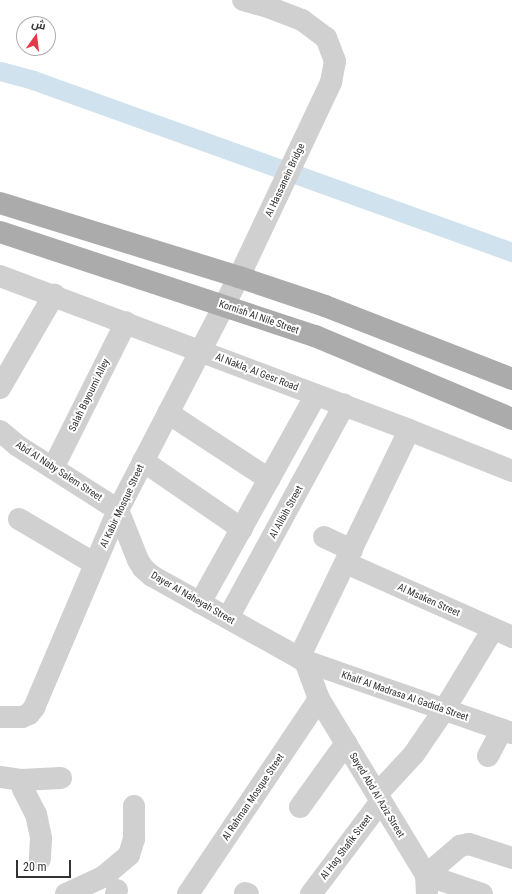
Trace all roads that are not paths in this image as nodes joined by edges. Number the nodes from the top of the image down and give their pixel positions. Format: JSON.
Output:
{"nodes":[{"id":1,"x":243,"y":0,"type":"edge"},
{"id":2,"x":0,"y":203,"type":"edge"},
{"id":3,"x":0,"y":232,"type":"edge"},
{"id":4,"x":0,"y":276,"type":"edge"},
{"id":5,"x":240,"y":277,"type":"junction"},
{"id":6,"x":54,"y":295,"type":"junction"},
{"id":7,"x":224,"y":305,"type":"junction"},
{"id":8,"x":126,"y":322,"type":"junction"},
{"id":9,"x":201,"y":351,"type":"junction"},
{"id":10,"x":512,"y":379,"type":"edge"},
{"id":11,"x":0,"y":388,"type":"edge"},
{"id":12,"x":316,"y":395,"type":"junction"},
{"id":13,"x":344,"y":405,"type":"junction"},
{"id":14,"x":168,"y":413,"type":"junction"},
{"id":15,"x":512,"y":419,"type":"edge"},
{"id":16,"x":409,"y":430,"type":"junction"},
{"id":17,"x":0,"y":432,"type":"edge"},
{"id":18,"x":143,"y":461,"type":"junction"},
{"id":19,"x":53,"y":468,"type":"junction"},
{"id":20,"x":512,"y":471,"type":"edge"},
{"id":21,"x":269,"y":479,"type":"junction"},
{"id":22,"x":118,"y":510,"type":"junction"},
{"id":23,"x":19,"y":519,"type":"dead end"},
{"id":24,"x":242,"y":528,"type":"junction"},
{"id":25,"x":324,"y":537,"type":"dead end"},
{"id":26,"x":349,"y":557,"type":"junction"},
{"id":27,"x":95,"y":564,"type":"junction"},
{"id":28,"x":200,"y":603,"type":"junction"},
{"id":29,"x":228,"y":618,"type":"junction"},
{"id":30,"x":502,"y":633,"type":"edge"},
{"id":31,"x":302,"y":660,"type":"junction"},
{"id":32,"x":319,"y":699,"type":"junction"},
{"id":33,"x":444,"y":710,"type":"junction"},
{"id":34,"x":0,"y":717,"type":"edge"},
{"id":35,"x":507,"y":732,"type":"edge"},
{"id":36,"x":346,"y":743,"type":"junction"},
{"id":37,"x":488,"y":756,"type":"dead end"},
{"id":38,"x":0,"y":777,"type":"edge"},
{"id":39,"x":61,"y":778,"type":"dead end"},
{"id":40,"x":21,"y":780,"type":"junction"},
{"id":41,"x":379,"y":797,"type":"junction"},
{"id":42,"x":134,"y":806,"type":"dead end"},
{"id":43,"x":300,"y":807,"type":"dead end"},
{"id":44,"x":512,"y":858,"type":"edge"},
{"id":45,"x":40,"y":860,"type":"dead end"},
{"id":46,"x":427,"y":884,"type":"edge"},
{"id":47,"x":66,"y":894,"type":"edge"},
{"id":48,"x":188,"y":894,"type":"edge"},
{"id":49,"x":311,"y":894,"type":"edge"},
{"id":50,"x":482,"y":894,"type":"edge"}],
"edges":[{"from":1,"to":5,"type":"street","name":"Al Hassanein Bridge"},
{"from":2,"to":5,"type":"main road"},
{"from":3,"to":7,"type":"main road","name":"Kornish Al Nile Street"},
{"from":4,"to":6,"type":"street","name":"Al Nakla, Al Gesr Road"},
{"from":5,"to":7,"type":"street","name":"Al Kabir Mosque Street"},
{"from":5,"to":10,"type":"main road"},
{"from":6,"to":8,"type":"street","name":"Al Nakla, Al Gesr Road"},
{"from":6,"to":11,"type":"street"},
{"from":7,"to":9,"type":"street","name":"Al Kabir Mosque Street"},
{"from":7,"to":15,"type":"main road","name":"Kornish Al Nile Street"},
{"from":8,"to":9,"type":"street","name":"Al Nakla, Al Gesr Road"},
{"from":8,"to":19,"type":"street","name":"Salah Bayoumi Alley"},
{"from":9,"to":12,"type":"street","name":"Al Nakla, Al Gesr Road"},
{"from":9,"to":14,"type":"street","name":"Al Kabir Mosque Street"},
{"from":12,"to":13,"type":"street","name":"Al Nakla, Al Gesr Road"},
{"from":12,"to":21,"type":"street"},
{"from":13,"to":16,"type":"street","name":"Al Nakla, Al Gesr Road"},
{"from":13,"to":29,"type":"street","name":"Al Alibih Street"},
{"from":14,"to":18,"type":"street","name":"Al Kabir Mosque Street"},
{"from":14,"to":21,"type":"street"},
{"from":16,"to":20,"type":"street","name":"Al Nakla, Al Gesr Road"},
{"from":16,"to":26,"type":"street"},
{"from":17,"to":19,"type":"street","name":"Abd Al Naby Salem Street"},
{"from":18,"to":22,"type":"street","name":"Al Kabir Mosque Street"},
{"from":18,"to":24,"type":"street"},
{"from":19,"to":22,"type":"street","name":"Abd Al Naby Salem Street"},
{"from":21,"to":24,"type":"street"},
{"from":22,"to":27,"type":"street","name":"Al Kabir Mosque Street"},
{"from":22,"to":28,"type":"street","name":"Dayer Al Naheyah Street"},
{"from":23,"to":27,"type":"street"},
{"from":24,"to":28,"type":"street"},
{"from":25,"to":26,"type":"street","name":"Al Msaken Street"},
{"from":26,"to":30,"type":"street","name":"Al Msaken Street"},
{"from":26,"to":31,"type":"street"},
{"from":27,"to":34,"type":"street","name":"Al Kabir Mosque Street"},
{"from":28,"to":29,"type":"street","name":"Dayer Al Naheyah Street"},
{"from":29,"to":31,"type":"street","name":"Dayer Al Naheyah Street"},
{"from":30,"to":33,"type":"street","name":"Al Hag Shafik Street"},
{"from":31,"to":32,"type":"street","name":"Sayed Abd Al Aziz Street"},
{"from":31,"to":33,"type":"street","name":"Khalf Al Madrasa Al Gadida Street"},
{"from":32,"to":36,"type":"street","name":"Sayed Abd Al Aziz Street"},
{"from":32,"to":48,"type":"street","name":"Al Rahman Mosque Street"},
{"from":33,"to":35,"type":"street","name":"Khalf Al Madrasa Al Gadida Street"},
{"from":33,"to":41,"type":"street","name":"Al Hag Shafik Street"},
{"from":35,"to":37,"type":"street"},
{"from":36,"to":41,"type":"street","name":"Sayed Abd Al Aziz Street"},
{"from":36,"to":43,"type":"street"},
{"from":38,"to":40,"type":"street"},
{"from":39,"to":40,"type":"street"},
{"from":40,"to":45,"type":"street"},
{"from":41,"to":46,"type":"street","name":"Sayed Abd Al Aziz Street"},
{"from":41,"to":49,"type":"street","name":"Al Hag Shafik Street"},
{"from":42,"to":47,"type":"street"},
{"from":44,"to":46,"type":"street"},
{"from":46,"to":50,"type":"street"}]}
